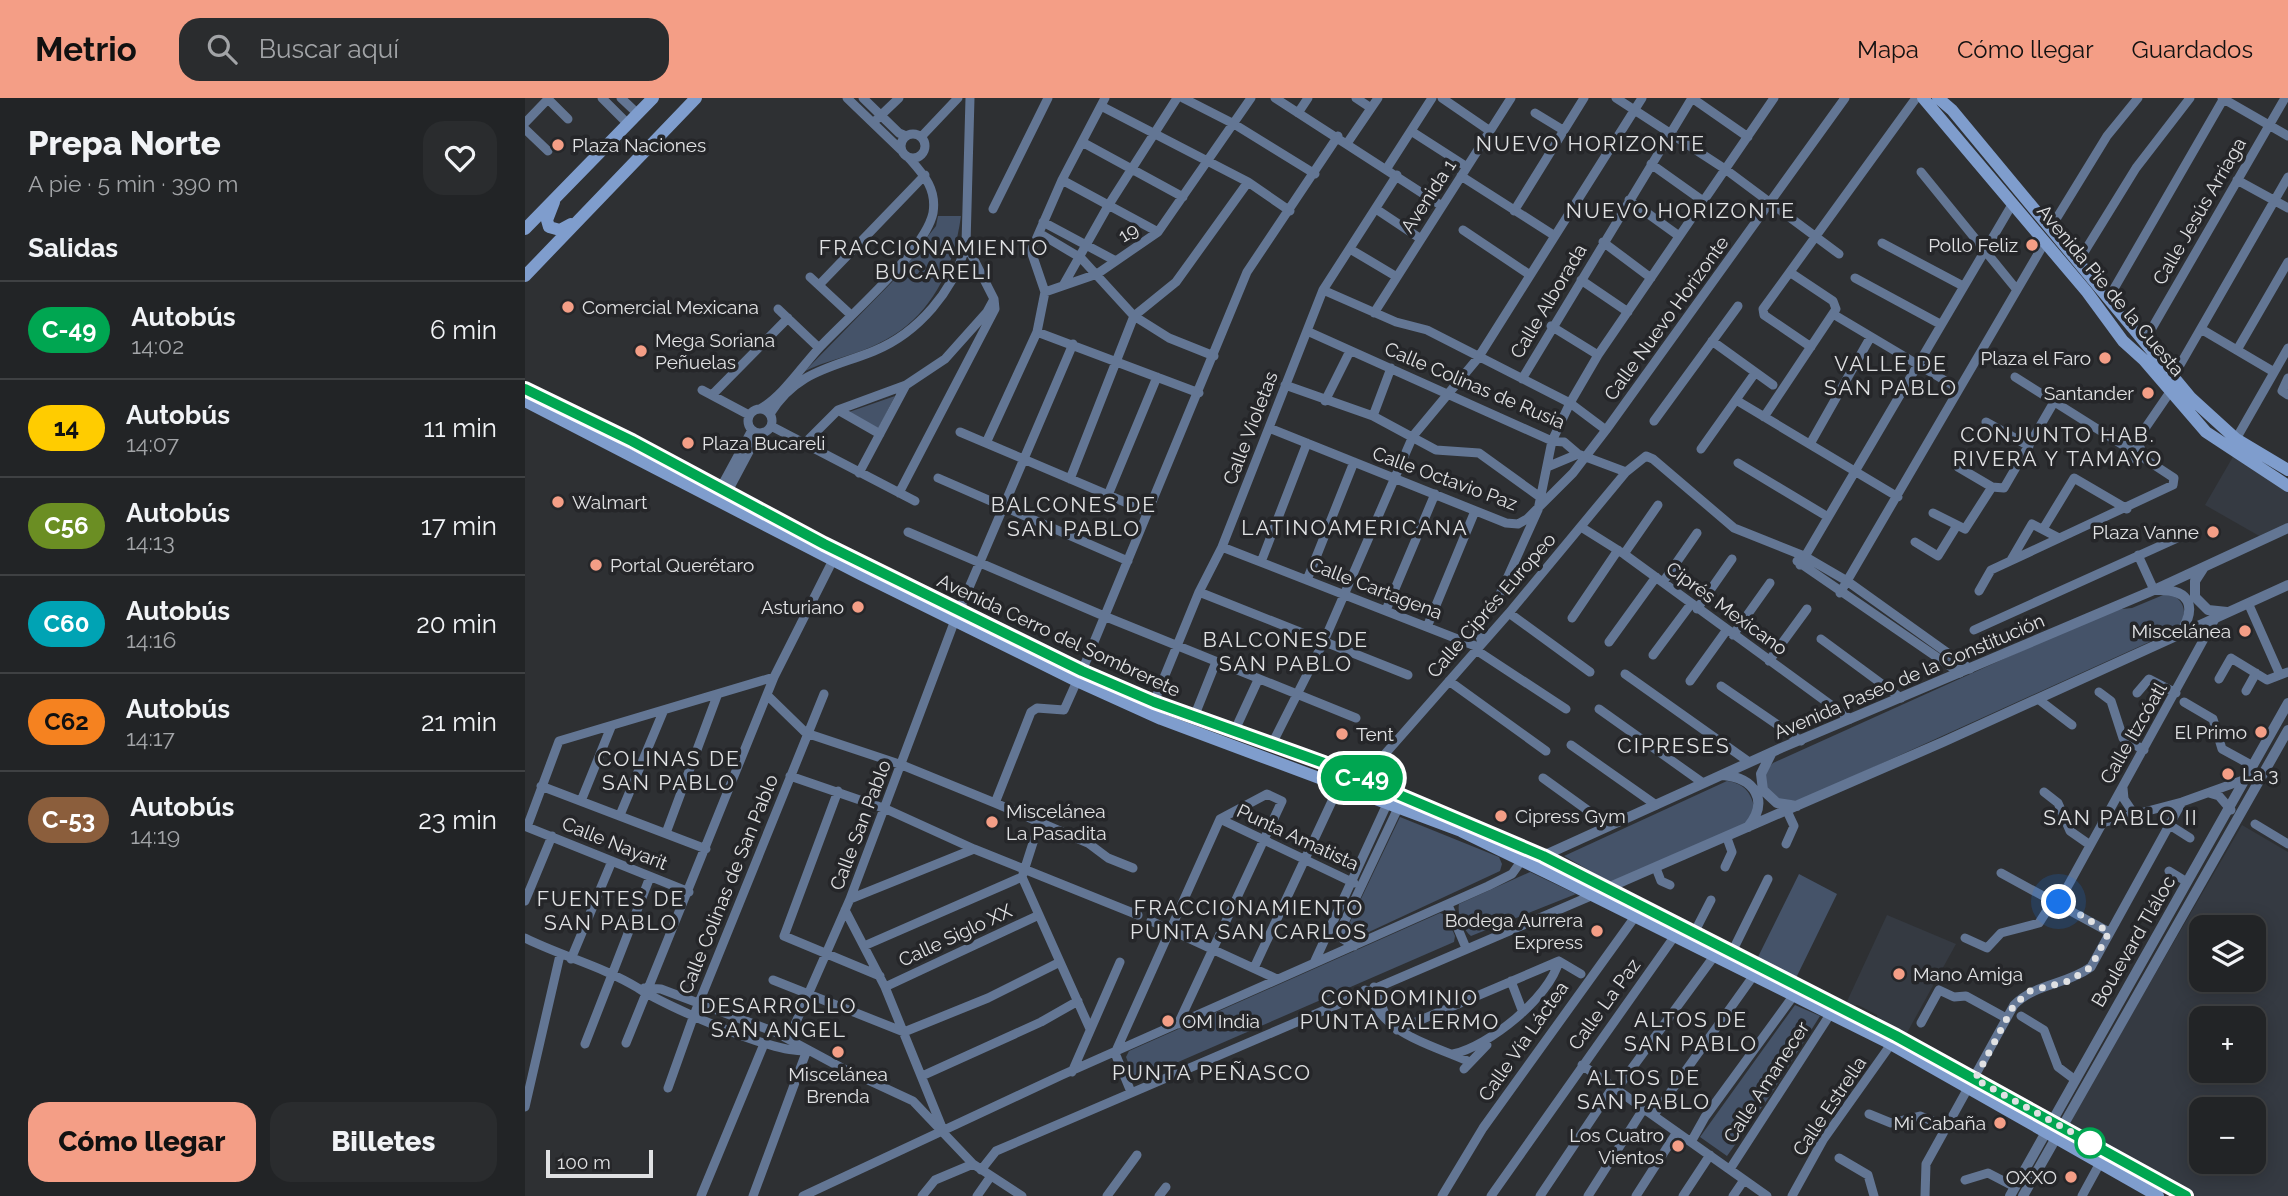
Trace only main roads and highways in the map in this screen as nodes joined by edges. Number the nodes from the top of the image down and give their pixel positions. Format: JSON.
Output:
{"nodes":[{"id":1,"x":653,"y":98,"type":"edge"},
{"id":2,"x":696,"y":98,"type":"edge"},
{"id":3,"x":1923,"y":98,"type":"edge"},
{"id":4,"x":1938,"y":98,"type":"edge"},
{"id":5,"x":555,"y":198,"type":"junction"},
{"id":6,"x":578,"y":220,"type":"junction"},
{"id":7,"x":525,"y":229,"type":"edge"},
{"id":8,"x":525,"y":276,"type":"edge"},
{"id":9,"x":525,"y":389,"type":"edge"},
{"id":10,"x":525,"y":401,"type":"edge"},
{"id":11,"x":2286,"y":468,"type":"edge"},
{"id":12,"x":2288,"y":486,"type":"edge"},
{"id":13,"x":957,"y":616,"type":"junction"},
{"id":14,"x":1080,"y":676,"type":"junction"},
{"id":15,"x":1212,"y":731,"type":"junction"},
{"id":16,"x":1599,"y":892,"type":"junction"},
{"id":17,"x":1639,"y":911,"type":"junction"},
{"id":18,"x":1894,"y":1040,"type":"junction"},
{"id":19,"x":2054,"y":1129,"type":"junction"},
{"id":20,"x":2140,"y":1185,"type":"edge"},
{"id":21,"x":2158,"y":1196,"type":"edge"},
{"id":22,"x":2186,"y":1196,"type":"edge"}],
"edges":[{"from":1,"to":5,"type":"main road"},
{"from":2,"to":6,"type":"main road"},
{"from":3,"to":12,"type":"main road","name":"Avenida Pie de la Cuesta"},
{"from":4,"to":11,"type":"main road","name":"Avenida Pie de la Cuesta"},
{"from":5,"to":6,"type":"main road"},
{"from":5,"to":7,"type":"main road"},
{"from":6,"to":8,"type":"main road"},
{"from":9,"to":13,"type":"main road","name":"Avenida Cerro del Sombrerete"},
{"from":10,"to":13,"type":"main road","name":"Avenida Cerro del Sombrerete"},
{"from":13,"to":14,"type":"main road","name":"Avenida Cerro del Sombrerete"},
{"from":14,"to":15,"type":"main road","name":"Avenida Cerro del Sombrerete"},
{"from":14,"to":15,"type":"main road","name":"Avenida Cerro del Sombrerete"},
{"from":15,"to":16,"type":"main road","name":"Avenida Cerro del Sombrerete"},
{"from":15,"to":16,"type":"main road","name":"Avenida Cerro del Sombrerete"},
{"from":16,"to":17,"type":"main road","name":"Avenida Cerro del Sombrerete"},
{"from":17,"to":18,"type":"main road","name":"Avenida Cerro del Sombrerete"},
{"from":17,"to":18,"type":"main road","name":"Avenida Cerro del Sombrerete"},
{"from":18,"to":19,"type":"main road","name":"Avenida Cerro del Sombrerete"},
{"from":19,"to":20,"type":"main road","name":"Avenida Cerro del Sombrerete"},
{"from":19,"to":20,"type":"main road","name":"Avenida Cerro del Sombrerete"},
{"from":20,"to":21,"type":"main road","name":"Avenida Cerro del Sombrerete"},
{"from":20,"to":22,"type":"main road","name":"Avenida Cerro del Sombrerete"}]}
